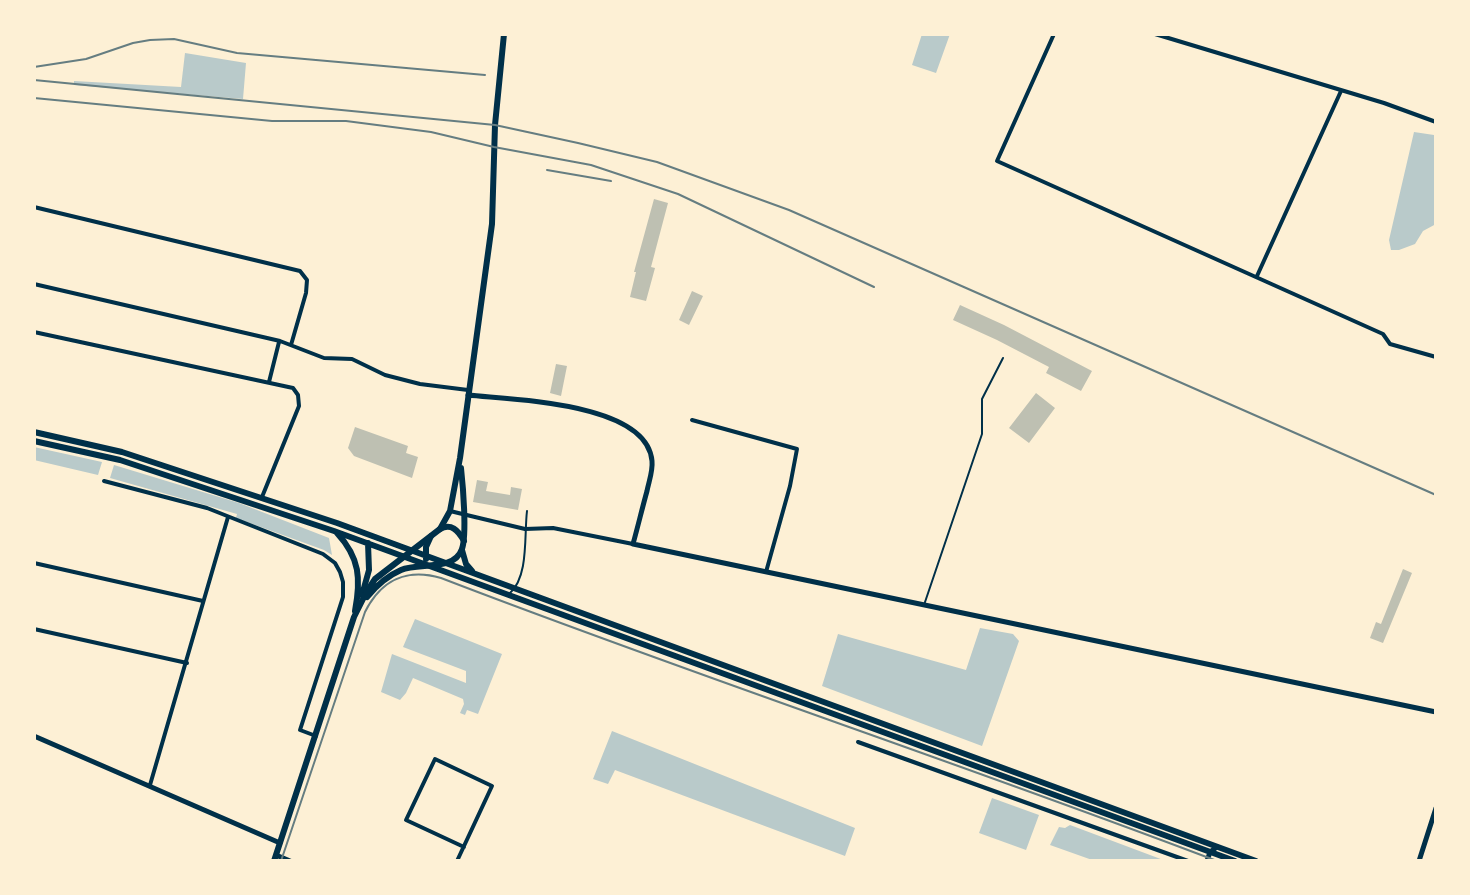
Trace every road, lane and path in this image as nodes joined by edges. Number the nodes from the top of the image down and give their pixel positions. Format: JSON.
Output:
{"nodes":[{"id":1,"x":504,"y":34,"type":"edge"},
{"id":2,"x":1054,"y":34,"type":"edge"},
{"id":3,"x":1155,"y":34,"type":"edge"},
{"id":4,"x":1341,"y":91,"type":"junction"},
{"id":5,"x":1436,"y":122,"type":"edge"},
{"id":6,"x":34,"y":207,"type":"edge"},
{"id":7,"x":1257,"y":276,"type":"junction"},
{"id":8,"x":34,"y":284,"type":"edge"},
{"id":9,"x":34,"y":332,"type":"edge"},
{"id":10,"x":280,"y":341,"type":"junction"},
{"id":11,"x":291,"y":345,"type":"junction"},
{"id":12,"x":1436,"y":357,"type":"edge"},
{"id":13,"x":1003,"y":358,"type":"dead end"},
{"id":14,"x":269,"y":382,"type":"junction"},
{"id":15,"x":468,"y":393,"type":"junction"},
{"id":16,"x":692,"y":420,"type":"dead end"},
{"id":17,"x":34,"y":432,"type":"edge"},
{"id":18,"x":34,"y":441,"type":"edge"},
{"id":19,"x":460,"y":458,"type":"junction"},
{"id":20,"x":104,"y":481,"type":"dead end"},
{"id":21,"x":262,"y":497,"type":"junction"},
{"id":22,"x":450,"y":511,"type":"junction"},
{"id":23,"x":527,"y":511,"type":"dead end"},
{"id":24,"x":463,"y":515,"type":"junction"},
{"id":25,"x":228,"y":517,"type":"junction"},
{"id":26,"x":440,"y":529,"type":"junction"},
{"id":27,"x":525,"y":529,"type":"junction"},
{"id":28,"x":334,"y":531,"type":"junction"},
{"id":29,"x":363,"y":533,"type":"junction"},
{"id":30,"x":431,"y":536,"type":"junction"},
{"id":31,"x":464,"y":541,"type":"junction"},
{"id":32,"x":368,"y":543,"type":"junction"},
{"id":33,"x":633,"y":544,"type":"junction"},
{"id":34,"x":462,"y":549,"type":"junction"},
{"id":35,"x":411,"y":551,"type":"junction"},
{"id":36,"x":425,"y":555,"type":"junction"},
{"id":37,"x":403,"y":556,"type":"junction"},
{"id":38,"x":34,"y":563,"type":"edge"},
{"id":39,"x":446,"y":563,"type":"junction"},
{"id":40,"x":428,"y":565,"type":"junction"},
{"id":41,"x":766,"y":572,"type":"junction"},
{"id":42,"x":475,"y":574,"type":"junction"},
{"id":43,"x":515,"y":588,"type":"junction"},
{"id":44,"x":507,"y":594,"type":"junction"},
{"id":45,"x":203,"y":601,"type":"junction"},
{"id":46,"x":923,"y":606,"type":"junction"},
{"id":47,"x":354,"y":617,"type":"junction"},
{"id":48,"x":34,"y":629,"type":"edge"},
{"id":49,"x":187,"y":663,"type":"junction"},
{"id":50,"x":1436,"y":712,"type":"edge"},
{"id":51,"x":34,"y":736,"type":"edge"},
{"id":52,"x":316,"y":736,"type":"junction"},
{"id":53,"x":858,"y":742,"type":"dead end"},
{"id":54,"x":150,"y":785,"type":"junction"},
{"id":55,"x":1436,"y":808,"type":"edge"},
{"id":56,"x":280,"y":843,"type":"junction"},
{"id":57,"x":464,"y":847,"type":"junction"},
{"id":58,"x":1217,"y":847,"type":"junction"},
{"id":59,"x":1210,"y":852,"type":"junction"},
{"id":60,"x":275,"y":858,"type":"edge"},
{"id":61,"x":290,"y":861,"type":"edge"},
{"id":62,"x":457,"y":861,"type":"edge"},
{"id":63,"x":1188,"y":861,"type":"edge"},
{"id":64,"x":1207,"y":861,"type":"edge"},
{"id":65,"x":1235,"y":861,"type":"edge"},
{"id":66,"x":1256,"y":861,"type":"edge"},
{"id":67,"x":1419,"y":861,"type":"edge"}],
"edges":[{"from":1,"to":15,"type":"main road"},
{"from":2,"to":7,"type":"street"},
{"from":3,"to":4,"type":"street"},
{"from":4,"to":5,"type":"street"},
{"from":4,"to":7,"type":"street"},
{"from":6,"to":11,"type":"street"},
{"from":7,"to":12,"type":"street"},
{"from":8,"to":10,"type":"street"},
{"from":9,"to":14,"type":"street"},
{"from":10,"to":11,"type":"street"},
{"from":10,"to":14,"type":"street"},
{"from":11,"to":15,"type":"street"},
{"from":13,"to":46,"type":"lane"},
{"from":14,"to":21,"type":"street"},
{"from":15,"to":19,"type":"main road"},
{"from":15,"to":33,"type":"street"},
{"from":16,"to":41,"type":"street"},
{"from":17,"to":21,"type":"main road"},
{"from":18,"to":28,"type":"main road"},
{"from":19,"to":22,"type":"main road"},
{"from":19,"to":24,"type":"main road"},
{"from":20,"to":25,"type":"street"},
{"from":21,"to":29,"type":"main road"},
{"from":22,"to":24,"type":"street"},
{"from":22,"to":26,"type":"main road"},
{"from":23,"to":27,"type":"lane"},
{"from":24,"to":27,"type":"street"},
{"from":24,"to":31,"type":"main road"},
{"from":25,"to":45,"type":"street"},
{"from":25,"to":52,"type":"street"},
{"from":26,"to":30,"type":"main road"},
{"from":26,"to":31,"type":"main road"},
{"from":27,"to":33,"type":"street"},
{"from":27,"to":43,"type":"lane"},
{"from":28,"to":32,"type":"main road"},
{"from":28,"to":47,"type":"main road"},
{"from":29,"to":32,"type":"main road"},
{"from":29,"to":35,"type":"main road"},
{"from":30,"to":35,"type":"main road"},
{"from":30,"to":36,"type":"main road"},
{"from":31,"to":34,"type":"main road"},
{"from":32,"to":37,"type":"main road"},
{"from":32,"to":47,"type":"main road"},
{"from":33,"to":41,"type":"street"},
{"from":34,"to":39,"type":"main road"},
{"from":34,"to":42,"type":"main road"},
{"from":35,"to":36,"type":"main road"},
{"from":35,"to":37,"type":"main road"},
{"from":36,"to":39,"type":"main road"},
{"from":36,"to":40,"type":"main road"},
{"from":37,"to":40,"type":"main road"},
{"from":37,"to":47,"type":"main road"},
{"from":38,"to":45,"type":"street"},
{"from":39,"to":40,"type":"main road"},
{"from":39,"to":42,"type":"main road"},
{"from":40,"to":44,"type":"main road"},
{"from":40,"to":47,"type":"main road"},
{"from":41,"to":46,"type":"street"},
{"from":42,"to":43,"type":"main road"},
{"from":43,"to":44,"type":"lane"},
{"from":43,"to":58,"type":"main road"},
{"from":44,"to":59,"type":"main road"},
{"from":45,"to":49,"type":"street"},
{"from":46,"to":50,"type":"street"},
{"from":47,"to":52,"type":"main road"},
{"from":48,"to":49,"type":"street"},
{"from":49,"to":54,"type":"street"},
{"from":51,"to":54,"type":"street"},
{"from":52,"to":56,"type":"main road"},
{"from":53,"to":63,"type":"street"},
{"from":54,"to":56,"type":"street"},
{"from":55,"to":67,"type":"street"},
{"from":56,"to":60,"type":"main road"},
{"from":57,"to":57,"type":"street"},
{"from":57,"to":62,"type":"street"},
{"from":58,"to":59,"type":"street"},
{"from":58,"to":66,"type":"main road"},
{"from":59,"to":64,"type":"street"},
{"from":59,"to":65,"type":"main road"},
{"from":60,"to":61,"type":"street"}]}
